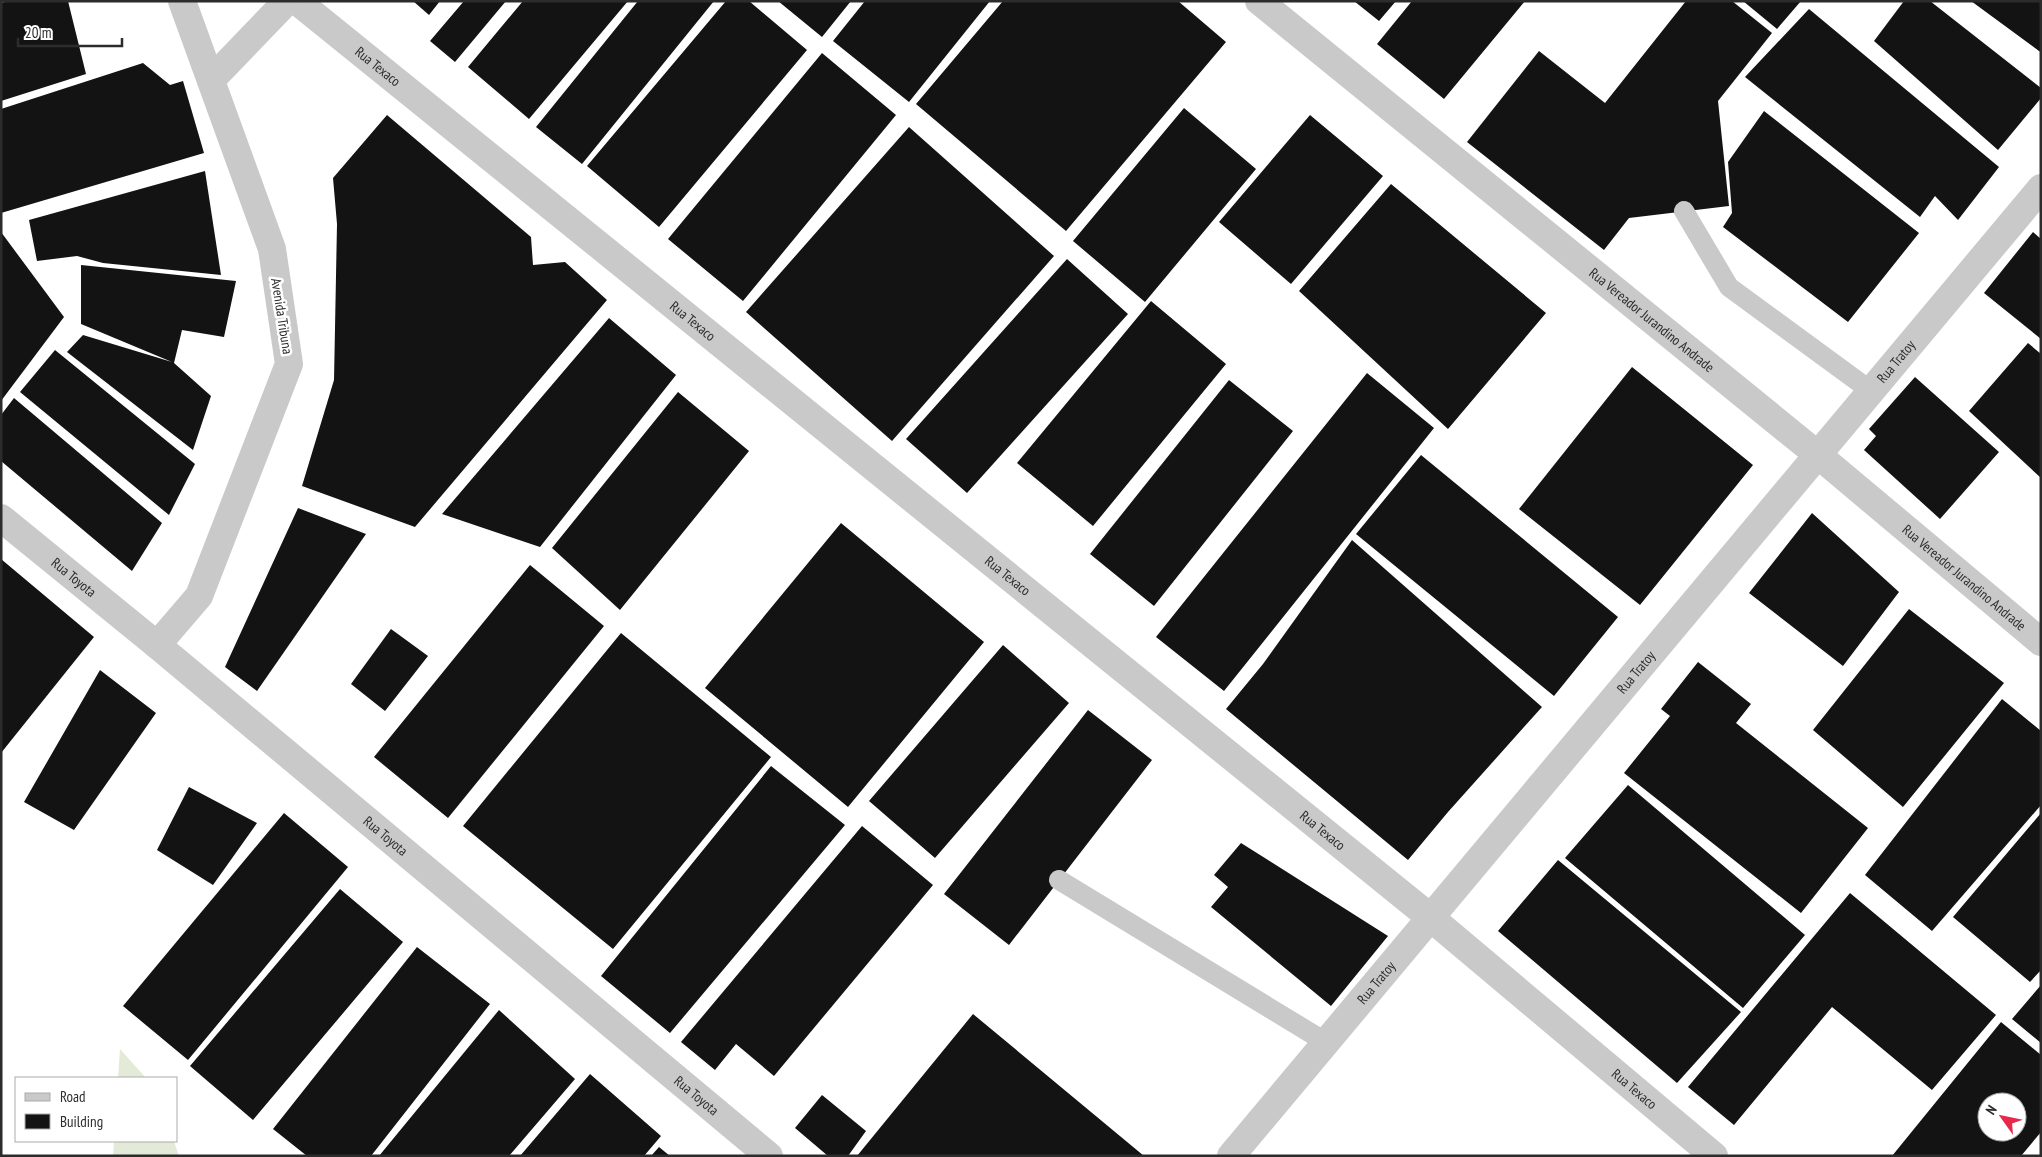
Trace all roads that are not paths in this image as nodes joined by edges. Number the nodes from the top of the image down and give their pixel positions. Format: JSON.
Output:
{"nodes":[{"id":1,"x":182,"y":1,"type":"edge"},
{"id":2,"x":287,"y":1,"type":"edge"},
{"id":3,"x":297,"y":1,"type":"edge"},
{"id":4,"x":1259,"y":1,"type":"edge"},
{"id":5,"x":211,"y":80,"type":"junction"},
{"id":6,"x":2041,"y":188,"type":"edge"},
{"id":7,"x":1684,"y":211,"type":"dead end"},
{"id":8,"x":1871,"y":391,"type":"junction"},
{"id":9,"x":1818,"y":455,"type":"junction"},
{"id":10,"x":1,"y":518,"type":"edge"},
{"id":11,"x":2041,"y":642,"type":"edge"},
{"id":12,"x":157,"y":645,"type":"junction"},
{"id":13,"x":1059,"y":880,"type":"dead end"},
{"id":14,"x":1431,"y":918,"type":"junction"},
{"id":15,"x":1327,"y":1043,"type":"junction"},
{"id":16,"x":768,"y":1156,"type":"edge"},
{"id":17,"x":1232,"y":1156,"type":"edge"},
{"id":18,"x":1714,"y":1156,"type":"edge"}],
"edges":[{"from":1,"to":5,"type":"street","name":"Avenida Tribuna"},
{"from":2,"to":5,"type":"street"},
{"from":3,"to":14,"type":"street","name":"Rua Texaco"},
{"from":4,"to":9,"type":"street","name":"Rua Vereador Jurandino Andrade"},
{"from":5,"to":12,"type":"street","name":"Avenida Tribuna"},
{"from":6,"to":8,"type":"street","name":"Rua Tratoy"},
{"from":7,"to":8,"type":"lane"},
{"from":8,"to":9,"type":"street","name":"Rua Tratoy"},
{"from":9,"to":11,"type":"street","name":"Rua Vereador Jurandino Andrade"},
{"from":9,"to":14,"type":"street","name":"Rua Tratoy"},
{"from":10,"to":12,"type":"street","name":"Rua Toyota"},
{"from":12,"to":16,"type":"street","name":"Rua Toyota"},
{"from":13,"to":15,"type":"lane"},
{"from":14,"to":15,"type":"street","name":"Rua Tratoy"},
{"from":14,"to":18,"type":"street","name":"Rua Texaco"},
{"from":15,"to":17,"type":"street","name":"Rua Tratoy"}]}
